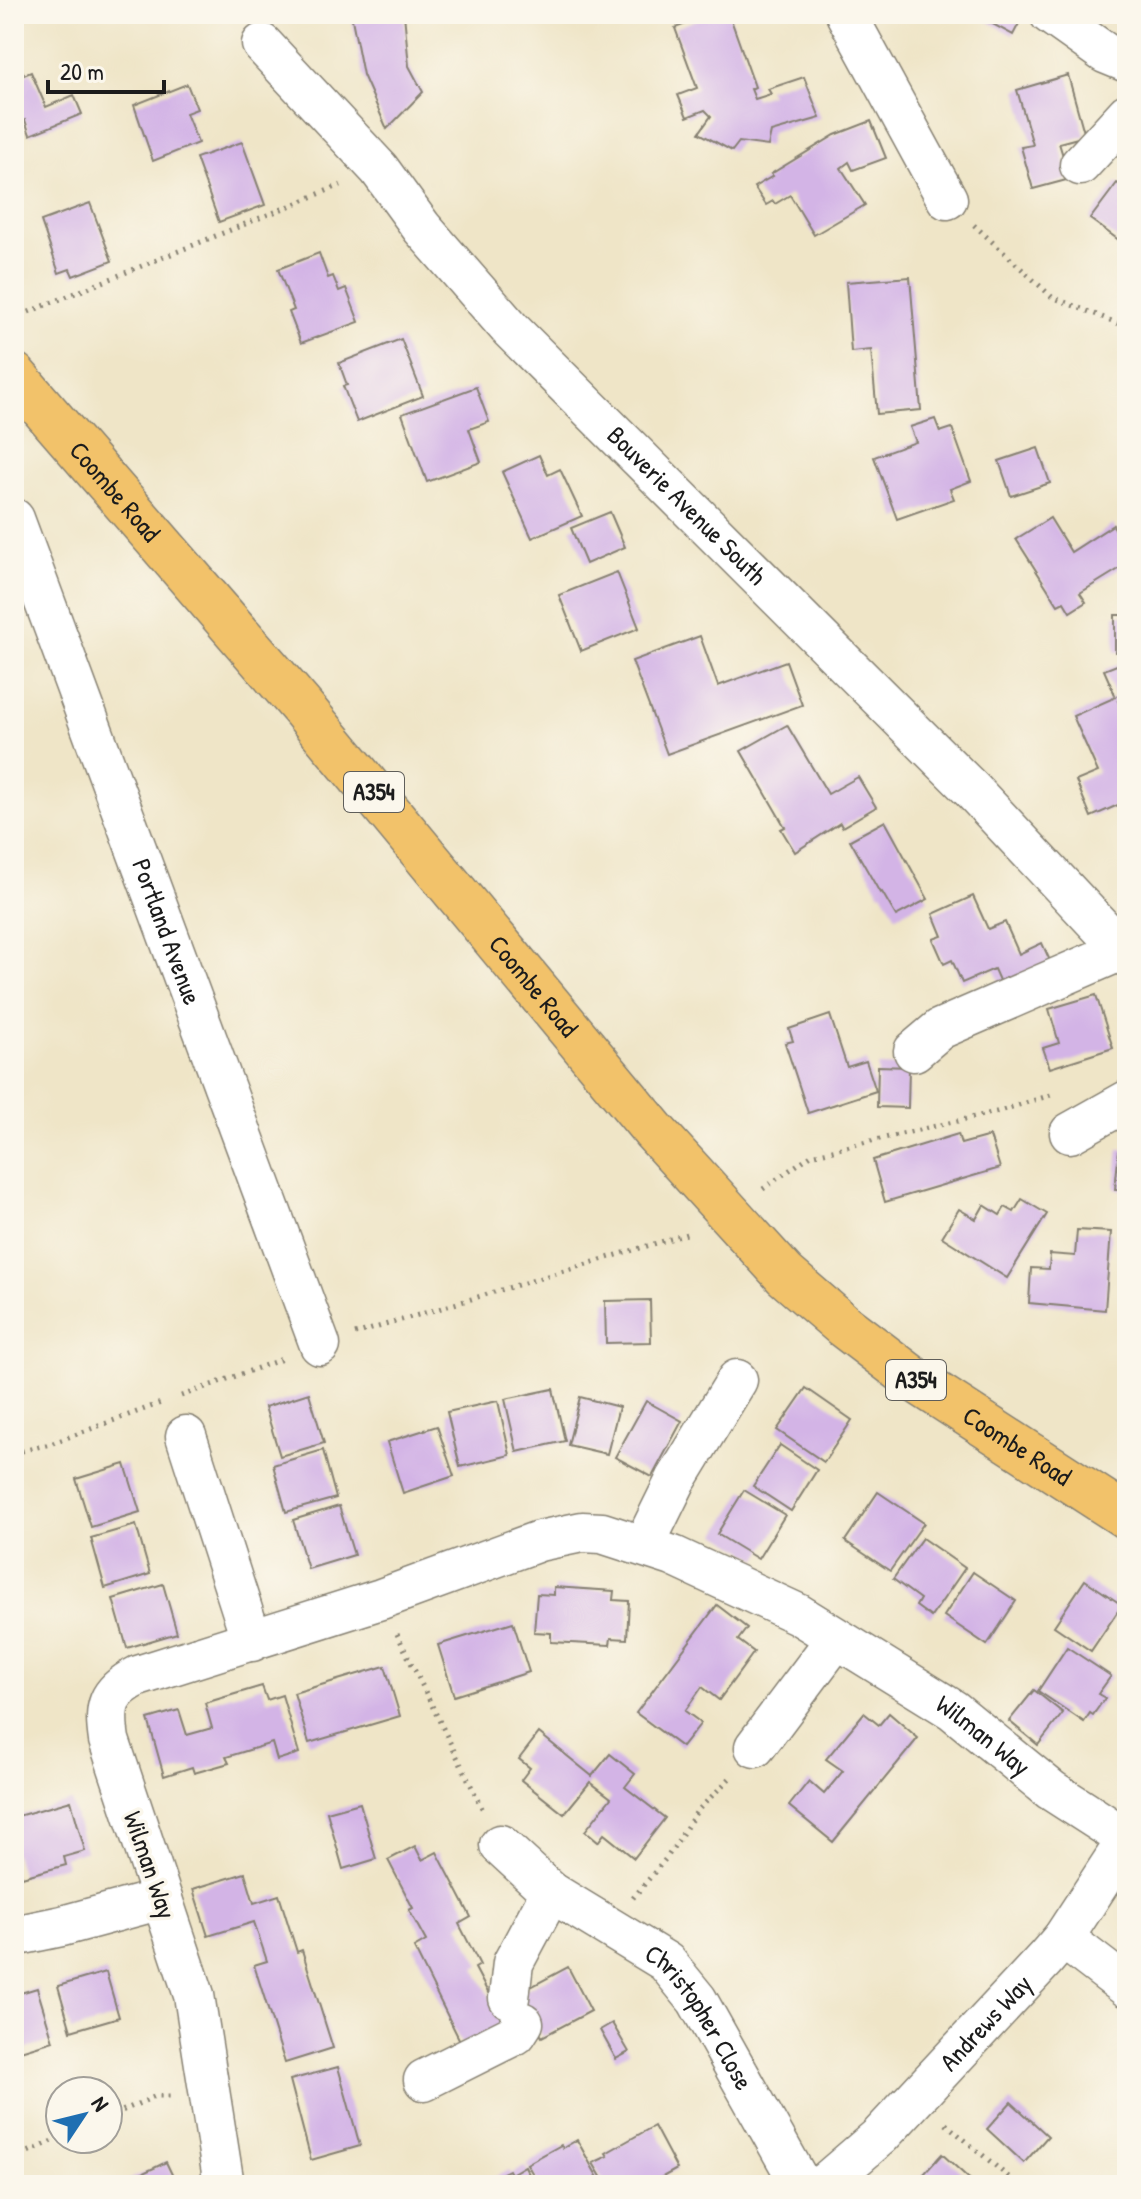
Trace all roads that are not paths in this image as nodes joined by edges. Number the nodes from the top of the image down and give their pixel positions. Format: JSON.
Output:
{"nodes":[{"id":1,"x":846,"y":14,"type":"edge"},
{"id":2,"x":1050,"y":14,"type":"edge"},
{"id":3,"x":262,"y":44,"type":"dead end"},
{"id":4,"x":1127,"y":62,"type":"edge"},
{"id":5,"x":1127,"y":114,"type":"edge"},
{"id":6,"x":1080,"y":165,"type":"dead end"},
{"id":7,"x":947,"y":199,"type":"road end"},
{"id":8,"x":14,"y":375,"type":"edge"},
{"id":9,"x":14,"y":519,"type":"edge"},
{"id":10,"x":1124,"y":952,"type":"edge"},
{"id":11,"x":914,"y":1051,"type":"dead end"},
{"id":12,"x":1127,"y":1101,"type":"edge"},
{"id":13,"x":1070,"y":1133,"type":"dead end"},
{"id":14,"x":320,"y":1345,"type":"dead end"},
{"id":15,"x":737,"y":1380,"type":"dead end"},
{"id":16,"x":186,"y":1436,"type":"dead end"},
{"id":17,"x":1127,"y":1517,"type":"edge"},
{"id":18,"x":644,"y":1545,"type":"junction"},
{"id":19,"x":836,"y":1639,"type":"junction"},
{"id":20,"x":252,"y":1641,"type":"junction"},
{"id":21,"x":755,"y":1747,"type":"road end"},
{"id":22,"x":1127,"y":1840,"type":"edge"},
{"id":23,"x":500,"y":1845,"type":"road end"},
{"id":24,"x":551,"y":1892,"type":"junction"},
{"id":25,"x":162,"y":1899,"type":"junction"},
{"id":26,"x":14,"y":1936,"type":"edge"},
{"id":27,"x":1063,"y":1938,"type":"junction"},
{"id":28,"x":1127,"y":1987,"type":"edge"},
{"id":29,"x":424,"y":2080,"type":"dead end"},
{"id":30,"x":224,"y":2185,"type":"edge"},
{"id":31,"x":801,"y":2185,"type":"edge"},
{"id":32,"x":823,"y":2185,"type":"edge"}],
"edges":[{"from":1,"to":7,"type":"street"},
{"from":2,"to":4,"type":"street"},
{"from":3,"to":10,"type":"street","name":"Bouverie Avenue South"},
{"from":5,"to":6,"type":"street"},
{"from":8,"to":17,"type":"highway","name":"Coombe Road","number":"A354"},
{"from":9,"to":14,"type":"street","name":"Portland Avenue"},
{"from":10,"to":11,"type":"street"},
{"from":12,"to":13,"type":"street"},
{"from":15,"to":18,"type":"street"},
{"from":16,"to":20,"type":"street"},
{"from":18,"to":19,"type":"street","name":"Wilman Way"},
{"from":18,"to":20,"type":"street","name":"Wilman Way"},
{"from":19,"to":21,"type":"street"},
{"from":19,"to":22,"type":"street","name":"Wilman Way"},
{"from":20,"to":25,"type":"street","name":"Wilman Way"},
{"from":22,"to":27,"type":"street","name":"Andrews Way"},
{"from":23,"to":24,"type":"street","name":"Christopher Close"},
{"from":24,"to":29,"type":"street"},
{"from":24,"to":31,"type":"street","name":"Christopher Close"},
{"from":25,"to":26,"type":"street"},
{"from":25,"to":30,"type":"street","name":"Wilman Way"},
{"from":27,"to":28,"type":"street"},
{"from":27,"to":32,"type":"street","name":"Andrews Way"}]}
